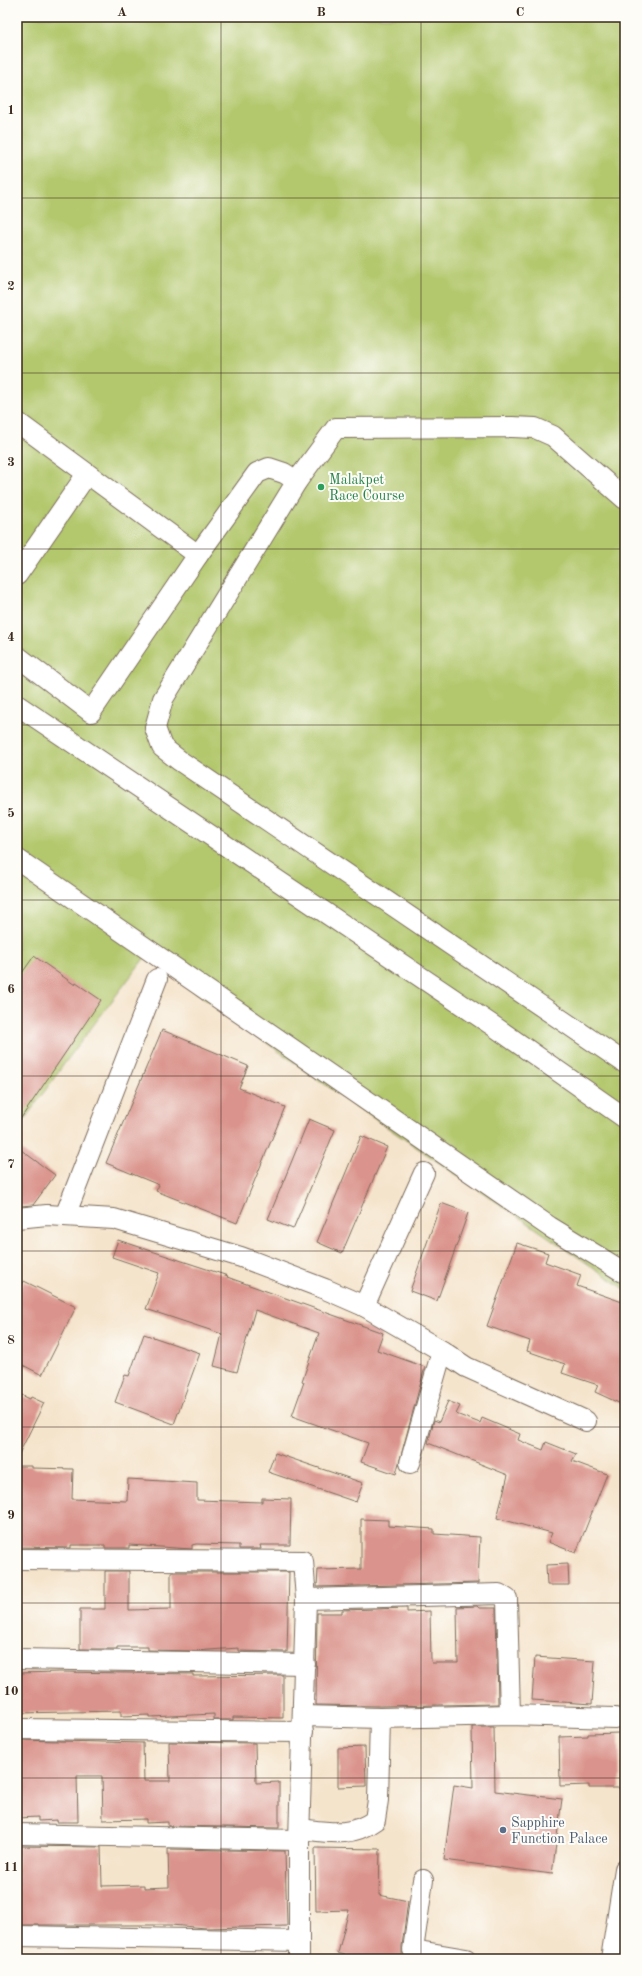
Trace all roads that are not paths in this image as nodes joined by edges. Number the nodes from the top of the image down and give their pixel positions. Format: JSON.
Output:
{"nodes":[{"id":1,"x":17,"y":422,"type":"edge"},
{"id":2,"x":87,"y":474,"type":"junction"},
{"id":3,"x":296,"y":481,"type":"junction"},
{"id":4,"x":625,"y":499,"type":"edge"},
{"id":5,"x":198,"y":554,"type":"junction"},
{"id":6,"x":17,"y":575,"type":"edge"},
{"id":7,"x":17,"y":656,"type":"edge"},
{"id":8,"x":17,"y":705,"type":"edge"},
{"id":9,"x":17,"y":859,"type":"edge"},
{"id":10,"x":157,"y":979,"type":"dead end"},
{"id":11,"x":625,"y":1063,"type":"edge"},
{"id":12,"x":625,"y":1118,"type":"edge"},
{"id":13,"x":424,"y":1173,"type":"dead end"},
{"id":14,"x":65,"y":1216,"type":"junction"},
{"id":15,"x":17,"y":1218,"type":"edge"},
{"id":16,"x":625,"y":1273,"type":"edge"},
{"id":17,"x":364,"y":1306,"type":"junction"},
{"id":18,"x":442,"y":1351,"type":"junction"},
{"id":19,"x":586,"y":1421,"type":"dead end"},
{"id":20,"x":410,"y":1463,"type":"dead end"},
{"id":21,"x":17,"y":1559,"type":"edge"},
{"id":22,"x":306,"y":1600,"type":"junction"},
{"id":23,"x":17,"y":1659,"type":"edge"},
{"id":24,"x":305,"y":1664,"type":"junction"},
{"id":25,"x":510,"y":1716,"type":"junction"},
{"id":26,"x":380,"y":1718,"type":"junction"},
{"id":27,"x":615,"y":1718,"type":"dead end"},
{"id":28,"x":304,"y":1724,"type":"junction"},
{"id":29,"x":17,"y":1729,"type":"edge"},
{"id":30,"x":17,"y":1834,"type":"edge"},
{"id":31,"x":299,"y":1834,"type":"junction"},
{"id":32,"x":625,"y":1869,"type":"edge"},
{"id":33,"x":423,"y":1880,"type":"dead end"},
{"id":34,"x":17,"y":1936,"type":"edge"},
{"id":35,"x":299,"y":1950,"type":"edge"},
{"id":36,"x":466,"y":1959,"type":"edge"},
{"id":37,"x":611,"y":1959,"type":"edge"}],
"edges":[{"from":1,"to":2,"type":"street"},
{"from":2,"to":5,"type":"street"},
{"from":2,"to":6,"type":"street"},
{"from":3,"to":4,"type":"street"},
{"from":3,"to":5,"type":"street"},
{"from":3,"to":11,"type":"street"},
{"from":5,"to":7,"type":"street"},
{"from":8,"to":12,"type":"street"},
{"from":9,"to":16,"type":"street"},
{"from":10,"to":14,"type":"street"},
{"from":13,"to":17,"type":"street"},
{"from":14,"to":15,"type":"street"},
{"from":14,"to":17,"type":"street"},
{"from":17,"to":18,"type":"street"},
{"from":18,"to":19,"type":"street"},
{"from":18,"to":20,"type":"street"},
{"from":21,"to":22,"type":"street"},
{"from":22,"to":24,"type":"street"},
{"from":22,"to":25,"type":"street"},
{"from":23,"to":24,"type":"street"},
{"from":24,"to":28,"type":"street"},
{"from":25,"to":26,"type":"street"},
{"from":25,"to":27,"type":"street"},
{"from":26,"to":28,"type":"street"},
{"from":26,"to":31,"type":"street"},
{"from":28,"to":29,"type":"street"},
{"from":28,"to":31,"type":"street"},
{"from":30,"to":31,"type":"street"},
{"from":31,"to":35,"type":"street"},
{"from":32,"to":37,"type":"street"},
{"from":33,"to":36,"type":"street"},
{"from":34,"to":35,"type":"street"}]}
